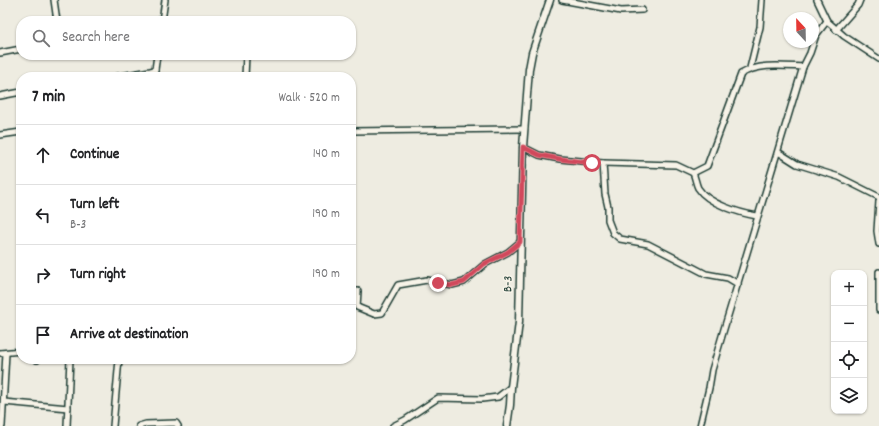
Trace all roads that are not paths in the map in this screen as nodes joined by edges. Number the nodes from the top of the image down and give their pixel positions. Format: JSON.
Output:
{"nodes":[{"id":1,"x":54,"y":0,"type":"edge"},
{"id":2,"x":165,"y":0,"type":"edge"},
{"id":3,"x":550,"y":0,"type":"edge"},
{"id":4,"x":562,"y":0,"type":"edge"},
{"id":5,"x":762,"y":0,"type":"edge"},
{"id":6,"x":817,"y":0,"type":"edge"},
{"id":7,"x":860,"y":0,"type":"edge"},
{"id":8,"x":642,"y":10,"type":"dead end"},
{"id":9,"x":56,"y":16,"type":"edge"},
{"id":10,"x":163,"y":16,"type":"edge"},
{"id":11,"x":827,"y":22,"type":"junction"},
{"id":12,"x":836,"y":30,"type":"junction"},
{"id":13,"x":16,"y":50,"type":"edge"},
{"id":14,"x":0,"y":53,"type":"edge"},
{"id":15,"x":879,"y":59,"type":"edge"},
{"id":16,"x":156,"y":60,"type":"edge"},
{"id":17,"x":246,"y":60,"type":"edge"},
{"id":18,"x":803,"y":67,"type":"junction"},
{"id":19,"x":750,"y":68,"type":"junction"},
{"id":20,"x":155,"y":70,"type":"joint"},
{"id":21,"x":150,"y":72,"type":"edge"},
{"id":22,"x":245,"y":72,"type":"edge"},
{"id":23,"x":16,"y":93,"type":"edge"},
{"id":24,"x":0,"y":96,"type":"edge"},
{"id":25,"x":524,"y":129,"type":"junction"},
{"id":26,"x":356,"y":131,"type":"edge"},
{"id":27,"x":16,"y":133,"type":"edge"},
{"id":28,"x":0,"y":135,"type":"edge"},
{"id":29,"x":523,"y":147,"type":"junction"},
{"id":30,"x":778,"y":152,"type":"junction"},
{"id":31,"x":603,"y":163,"type":"junction"},
{"id":32,"x":694,"y":173,"type":"junction"},
{"id":33,"x":879,"y":197,"type":"edge"},
{"id":34,"x":879,"y":201,"type":"edge"},
{"id":35,"x":757,"y":216,"type":"junction"},
{"id":36,"x":520,"y":242,"type":"junction"},
{"id":37,"x":879,"y":244,"type":"edge"},
{"id":38,"x":879,"y":272,"type":"edge"},
{"id":39,"x":738,"y":284,"type":"junction"},
{"id":40,"x":356,"y":291,"type":"edge"},
{"id":41,"x":879,"y":310,"type":"edge"},
{"id":42,"x":16,"y":352,"type":"edge"},
{"id":43,"x":3,"y":353,"type":"edge"},
{"id":44,"x":70,"y":364,"type":"edge"},
{"id":45,"x":118,"y":364,"type":"edge"},
{"id":46,"x":511,"y":387,"type":"junction"},
{"id":47,"x":4,"y":402,"type":"junction"},
{"id":48,"x":68,"y":408,"type":"junction"},
{"id":49,"x":2,"y":426,"type":"edge"},
{"id":50,"x":67,"y":426,"type":"edge"},
{"id":51,"x":113,"y":426,"type":"edge"},
{"id":52,"x":139,"y":426,"type":"edge"},
{"id":53,"x":178,"y":426,"type":"edge"},
{"id":54,"x":394,"y":426,"type":"edge"},
{"id":55,"x":506,"y":426,"type":"edge"},
{"id":56,"x":700,"y":426,"type":"edge"}],
"edges":[{"from":1,"to":9,"type":"street"},
{"from":2,"to":10,"type":"street"},
{"from":3,"to":25,"type":"main road","name":"B-3"},
{"from":4,"to":8,"type":"street"},
{"from":5,"to":19,"type":"street"},
{"from":6,"to":11,"type":"street"},
{"from":7,"to":12,"type":"street"},
{"from":11,"to":12,"type":"street"},
{"from":11,"to":18,"type":"street"},
{"from":12,"to":15,"type":"street"},
{"from":13,"to":14,"type":"street"},
{"from":16,"to":20,"type":"street"},
{"from":17,"to":22,"type":"street"},
{"from":18,"to":19,"type":"street"},
{"from":18,"to":30,"type":"street"},
{"from":19,"to":32,"type":"street"},
{"from":20,"to":21,"type":"street"},
{"from":23,"to":24,"type":"street"},
{"from":25,"to":26,"type":"street"},
{"from":25,"to":29,"type":"main road","name":"B-3"},
{"from":27,"to":28,"type":"street"},
{"from":29,"to":31,"type":"street"},
{"from":29,"to":36,"type":"main road","name":"B-3"},
{"from":30,"to":33,"type":"street"},
{"from":30,"to":35,"type":"street"},
{"from":31,"to":32,"type":"street"},
{"from":31,"to":39,"type":"street"},
{"from":32,"to":35,"type":"street"},
{"from":34,"to":37,"type":"street"},
{"from":35,"to":39,"type":"street"},
{"from":36,"to":40,"type":"street"},
{"from":36,"to":46,"type":"main road","name":"B-3"},
{"from":38,"to":41,"type":"street"},
{"from":39,"to":56,"type":"street"},
{"from":42,"to":43,"type":"street"},
{"from":43,"to":47,"type":"street"},
{"from":44,"to":48,"type":"street"},
{"from":45,"to":51,"type":"street"},
{"from":46,"to":54,"type":"street"},
{"from":46,"to":55,"type":"main road","name":"B-3"},
{"from":47,"to":48,"type":"street"},
{"from":47,"to":49,"type":"street"},
{"from":48,"to":50,"type":"street"},
{"from":52,"to":53,"type":"street"}]}
